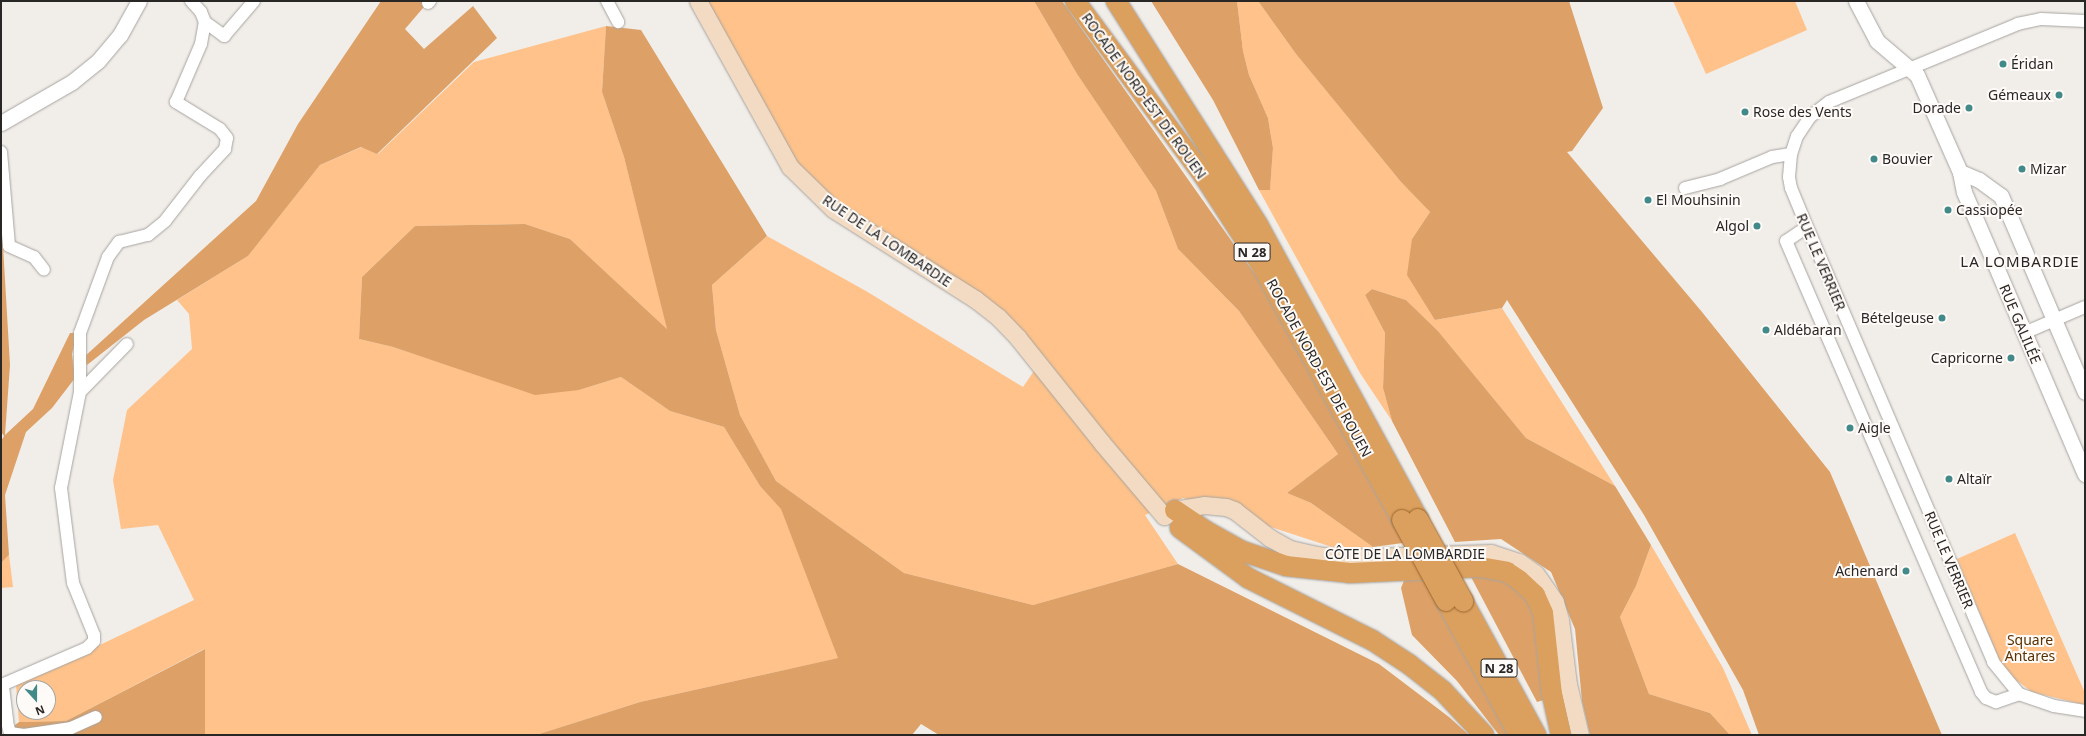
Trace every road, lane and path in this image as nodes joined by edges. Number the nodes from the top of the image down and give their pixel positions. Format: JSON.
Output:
{"nodes":[{"id":1,"x":139,"y":1,"type":"edge"},
{"id":2,"x":191,"y":1,"type":"edge"},
{"id":3,"x":254,"y":1,"type":"edge"},
{"id":4,"x":608,"y":1,"type":"edge"},
{"id":5,"x":698,"y":1,"type":"edge"},
{"id":6,"x":1075,"y":1,"type":"edge"},
{"id":7,"x":1116,"y":1,"type":"edge"},
{"id":8,"x":1856,"y":1,"type":"edge"},
{"id":9,"x":2085,"y":21,"type":"edge"},
{"id":10,"x":205,"y":22,"type":"junction"},
{"id":11,"x":618,"y":22,"type":"dead end"},
{"id":12,"x":1911,"y":68,"type":"junction"},
{"id":13,"x":1,"y":123,"type":"edge"},
{"id":14,"x":1,"y":152,"type":"edge"},
{"id":15,"x":1791,"y":154,"type":"junction"},
{"id":16,"x":1960,"y":172,"type":"junction"},
{"id":17,"x":1685,"y":188,"type":"dead end"},
{"id":18,"x":1807,"y":227,"type":"junction"},
{"id":19,"x":44,"y":270,"type":"dead end"},
{"id":20,"x":2085,"y":307,"type":"edge"},
{"id":21,"x":2054,"y":320,"type":"junction"},
{"id":22,"x":2024,"y":333,"type":"junction"},
{"id":23,"x":127,"y":344,"type":"dead end"},
{"id":24,"x":80,"y":392,"type":"junction"},
{"id":25,"x":2085,"y":392,"type":"edge"},
{"id":26,"x":2085,"y":474,"type":"edge"},
{"id":27,"x":1170,"y":513,"type":"junction"},
{"id":28,"x":1410,"y":520,"type":"junction"},
{"id":29,"x":1454,"y":601,"type":"junction"},
{"id":30,"x":2,"y":687,"type":"edge"},
{"id":31,"x":2019,"y":694,"type":"junction"},
{"id":32,"x":2085,"y":711,"type":"edge"},
{"id":33,"x":96,"y":717,"type":"dead end"},
{"id":34,"x":1484,"y":735,"type":"edge"},
{"id":35,"x":1519,"y":735,"type":"edge"},
{"id":36,"x":1536,"y":735,"type":"edge"},
{"id":37,"x":1561,"y":735,"type":"edge"},
{"id":38,"x":1580,"y":735,"type":"edge"}],
"edges":[{"from":1,"to":13,"type":"street"},
{"from":2,"to":10,"type":"street"},
{"from":3,"to":10,"type":"street"},
{"from":4,"to":11,"type":"street"},
{"from":5,"to":27,"type":"main road","name":"RUE DE LA LOMBARDIE"},
{"from":6,"to":28,"type":"highway","name":"ROCADE NORD-EST DE ROUEN","number":"N 28"},
{"from":7,"to":28,"type":"highway","name":"ROCADE NORD-EST DE ROUEN","number":"N 28"},
{"from":8,"to":12,"type":"street"},
{"from":9,"to":12,"type":"street","name":"RUE LE VERRIER"},
{"from":10,"to":24,"type":"street"},
{"from":12,"to":15,"type":"street","name":"RUE LE VERRIER"},
{"from":12,"to":16,"type":"street","name":"RUE GALILÉE"},
{"from":14,"to":19,"type":"street"},
{"from":15,"to":17,"type":"street"},
{"from":15,"to":18,"type":"street","name":"RUE LE VERRIER"},
{"from":16,"to":21,"type":"street"},
{"from":16,"to":22,"type":"street","name":"RUE GALILÉE"},
{"from":18,"to":31,"type":"street","name":"RUE LE VERRIER"},
{"from":18,"to":31,"type":"street"},
{"from":20,"to":21,"type":"street"},
{"from":21,"to":22,"type":"street"},
{"from":21,"to":25,"type":"street"},
{"from":22,"to":26,"type":"street","name":"RUE GALILÉE"},
{"from":23,"to":24,"type":"street"},
{"from":24,"to":30,"type":"street"},
{"from":27,"to":34,"type":"highway"},
{"from":27,"to":37,"type":"highway"},
{"from":27,"to":38,"type":"main road","name":"CÔTE DE LA LOMBARDIE"},
{"from":28,"to":29,"type":"highway","name":"ROCADE NORD-EST DE ROUEN","number":"N 28","bridge":true},
{"from":29,"to":35,"type":"highway","name":"ROCADE NORD-EST DE ROUEN","number":"N 28"},
{"from":29,"to":36,"type":"highway","name":"ROCADE NORD-EST DE ROUEN","number":"N 28"},
{"from":30,"to":33,"type":"street"},
{"from":31,"to":32,"type":"street"}]}
